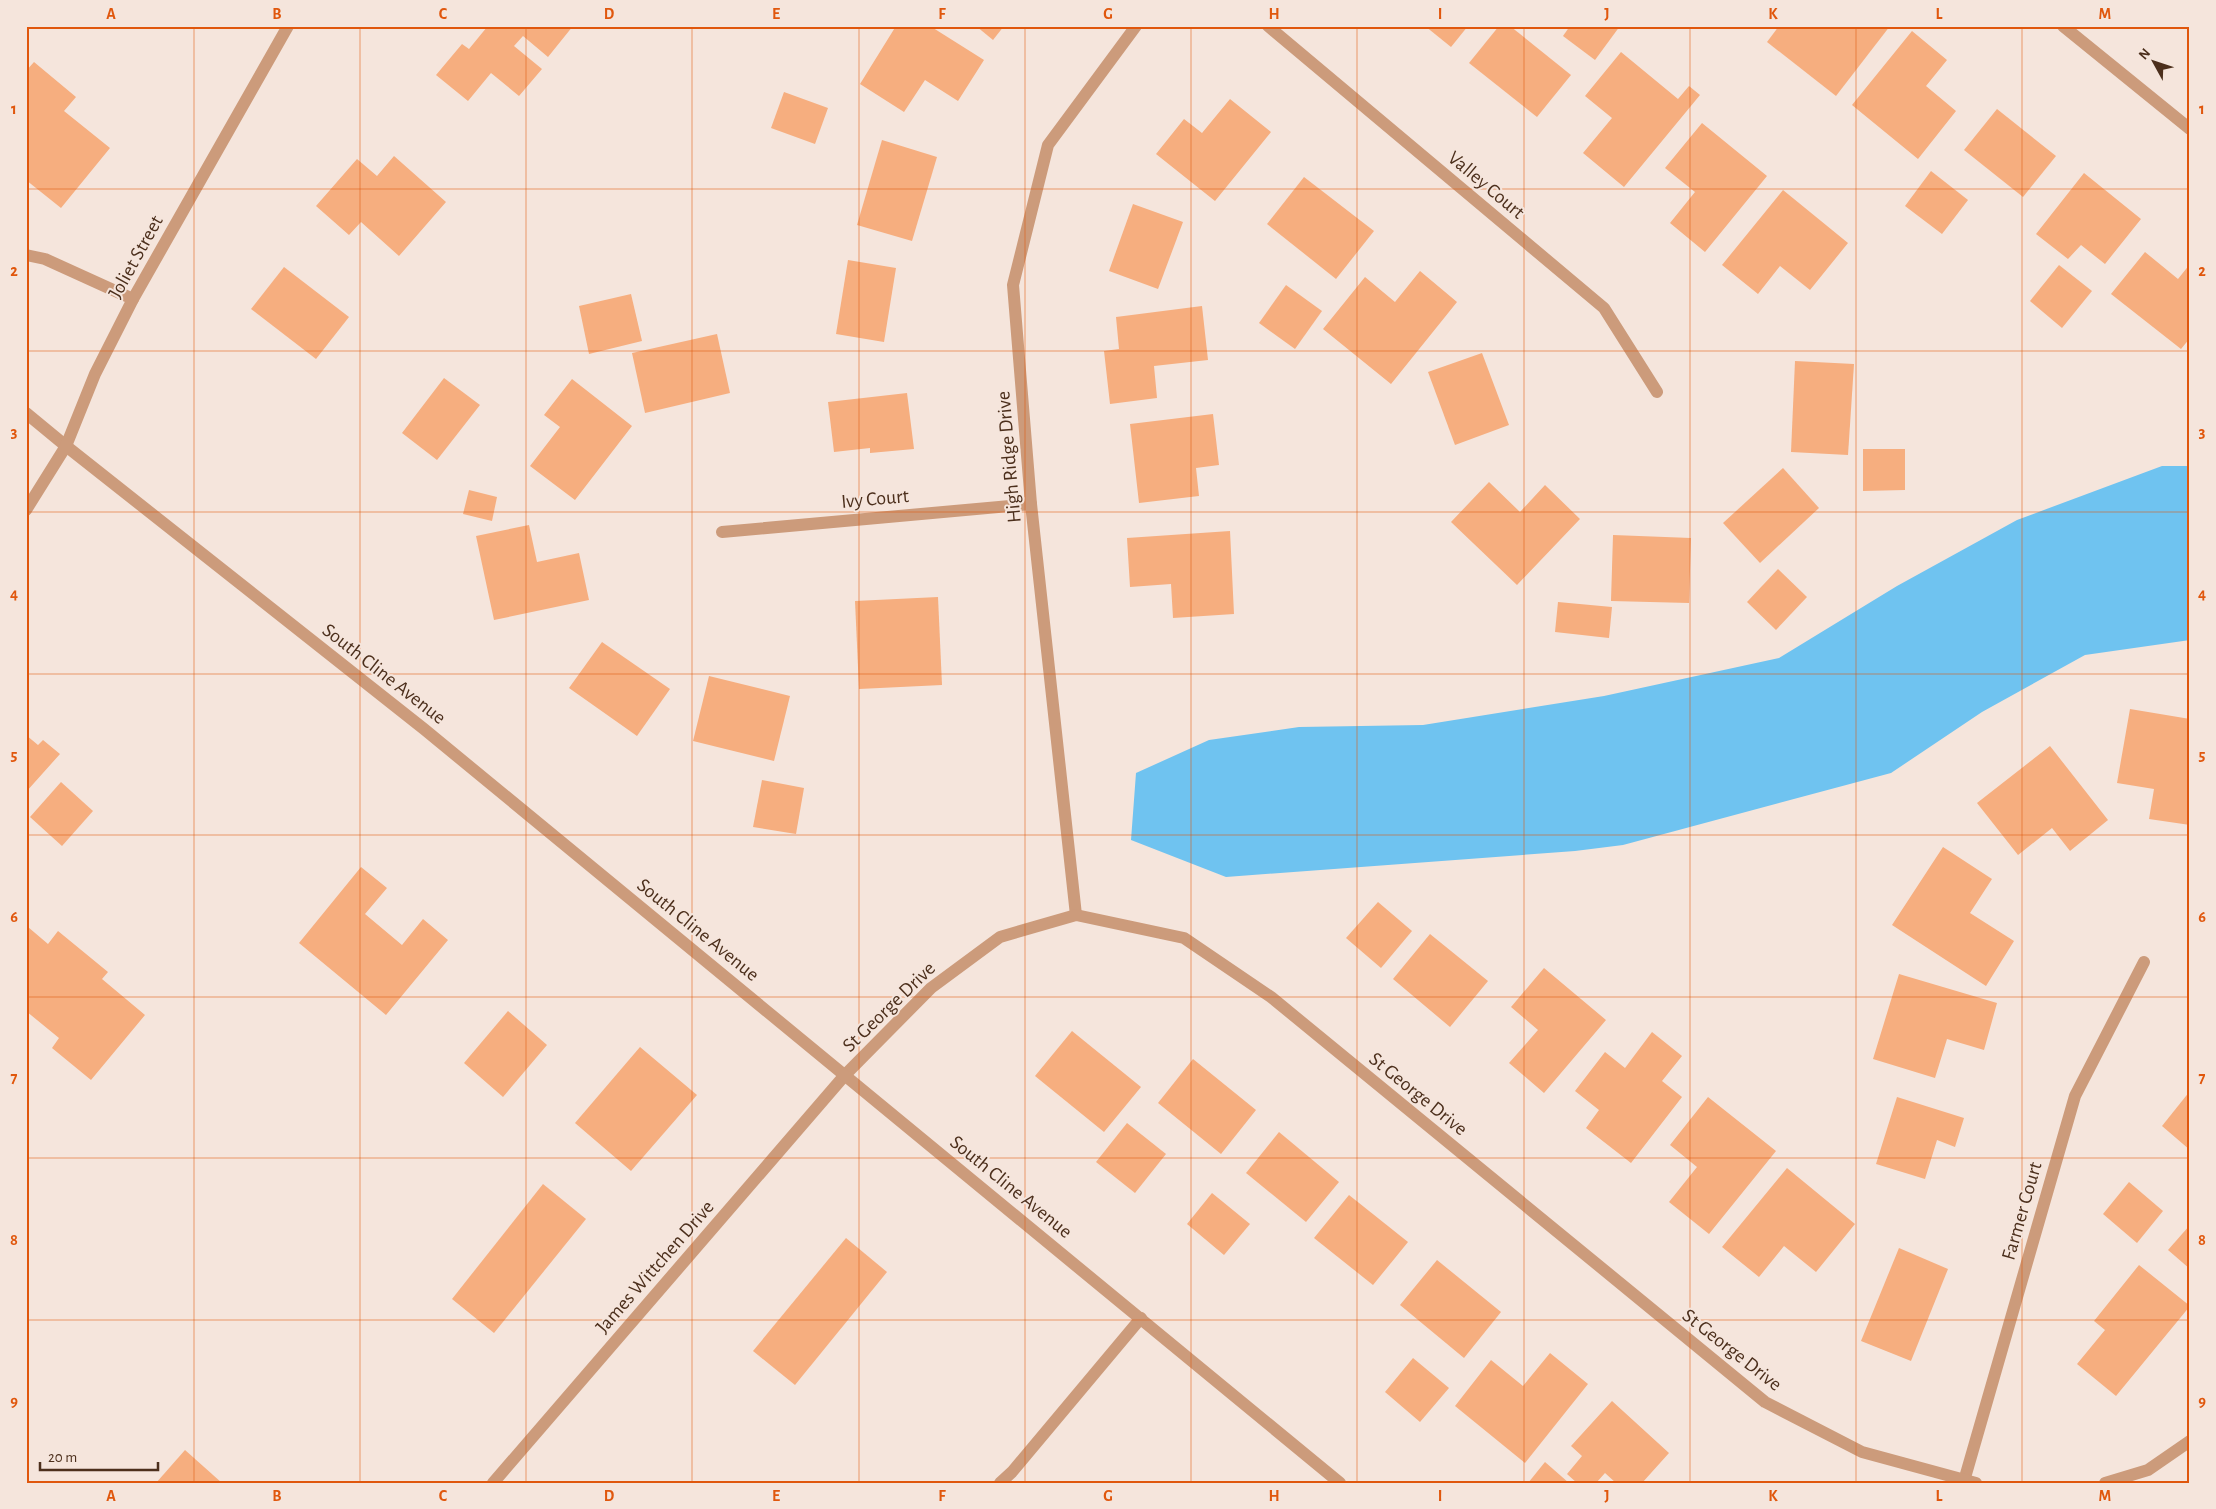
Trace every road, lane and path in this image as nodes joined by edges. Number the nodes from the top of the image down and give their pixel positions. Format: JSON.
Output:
{"nodes":[{"id":1,"x":288,"y":26,"type":"edge"},
{"id":2,"x":1136,"y":26,"type":"edge"},
{"id":3,"x":1268,"y":26,"type":"edge"},
{"id":4,"x":2064,"y":26,"type":"edge"},
{"id":5,"x":2190,"y":129,"type":"edge"},
{"id":6,"x":26,"y":255,"type":"edge"},
{"id":7,"x":133,"y":299,"type":"junction"},
{"id":8,"x":1657,"y":392,"type":"dead end"},
{"id":9,"x":26,"y":413,"type":"edge"},
{"id":10,"x":66,"y":446,"type":"junction"},
{"id":11,"x":1031,"y":504,"type":"junction"},
{"id":12,"x":26,"y":510,"type":"edge"},
{"id":13,"x":722,"y":532,"type":"dead end"},
{"id":14,"x":1076,"y":915,"type":"junction"},
{"id":15,"x":2144,"y":962,"type":"dead end"},
{"id":16,"x":845,"y":1075,"type":"junction"},
{"id":17,"x":1141,"y":1318,"type":"junction"},
{"id":18,"x":2190,"y":1441,"type":"edge"},
{"id":19,"x":1970,"y":1482,"type":"edge"},
{"id":20,"x":493,"y":1483,"type":"edge"},
{"id":21,"x":1000,"y":1483,"type":"edge"},
{"id":22,"x":1340,"y":1483,"type":"edge"},
{"id":23,"x":2105,"y":1483,"type":"edge"}],
"edges":[{"from":1,"to":7,"type":"street","name":"Joliet Street"},
{"from":2,"to":11,"type":"street","name":"High Ridge Drive"},
{"from":3,"to":8,"type":"street","name":"Valley Court"},
{"from":4,"to":5,"type":"street"},
{"from":6,"to":7,"type":"street"},
{"from":7,"to":10,"type":"street","name":"Joliet Street"},
{"from":9,"to":10,"type":"street","name":"South Cline Avenue"},
{"from":10,"to":12,"type":"street","name":"Joliet Street"},
{"from":10,"to":16,"type":"street","name":"South Cline Avenue"},
{"from":11,"to":13,"type":"street","name":"Ivy Court"},
{"from":11,"to":14,"type":"street","name":"High Ridge Drive"},
{"from":14,"to":16,"type":"street","name":"St George Drive"},
{"from":14,"to":19,"type":"street","name":"St George Drive"},
{"from":15,"to":19,"type":"street","name":"Farmer Court"},
{"from":16,"to":17,"type":"street","name":"South Cline Avenue"},
{"from":16,"to":20,"type":"street","name":"James Wittchen Drive"},
{"from":17,"to":21,"type":"street"},
{"from":17,"to":22,"type":"street","name":"South Cline Avenue"},
{"from":18,"to":23,"type":"street"}]}
